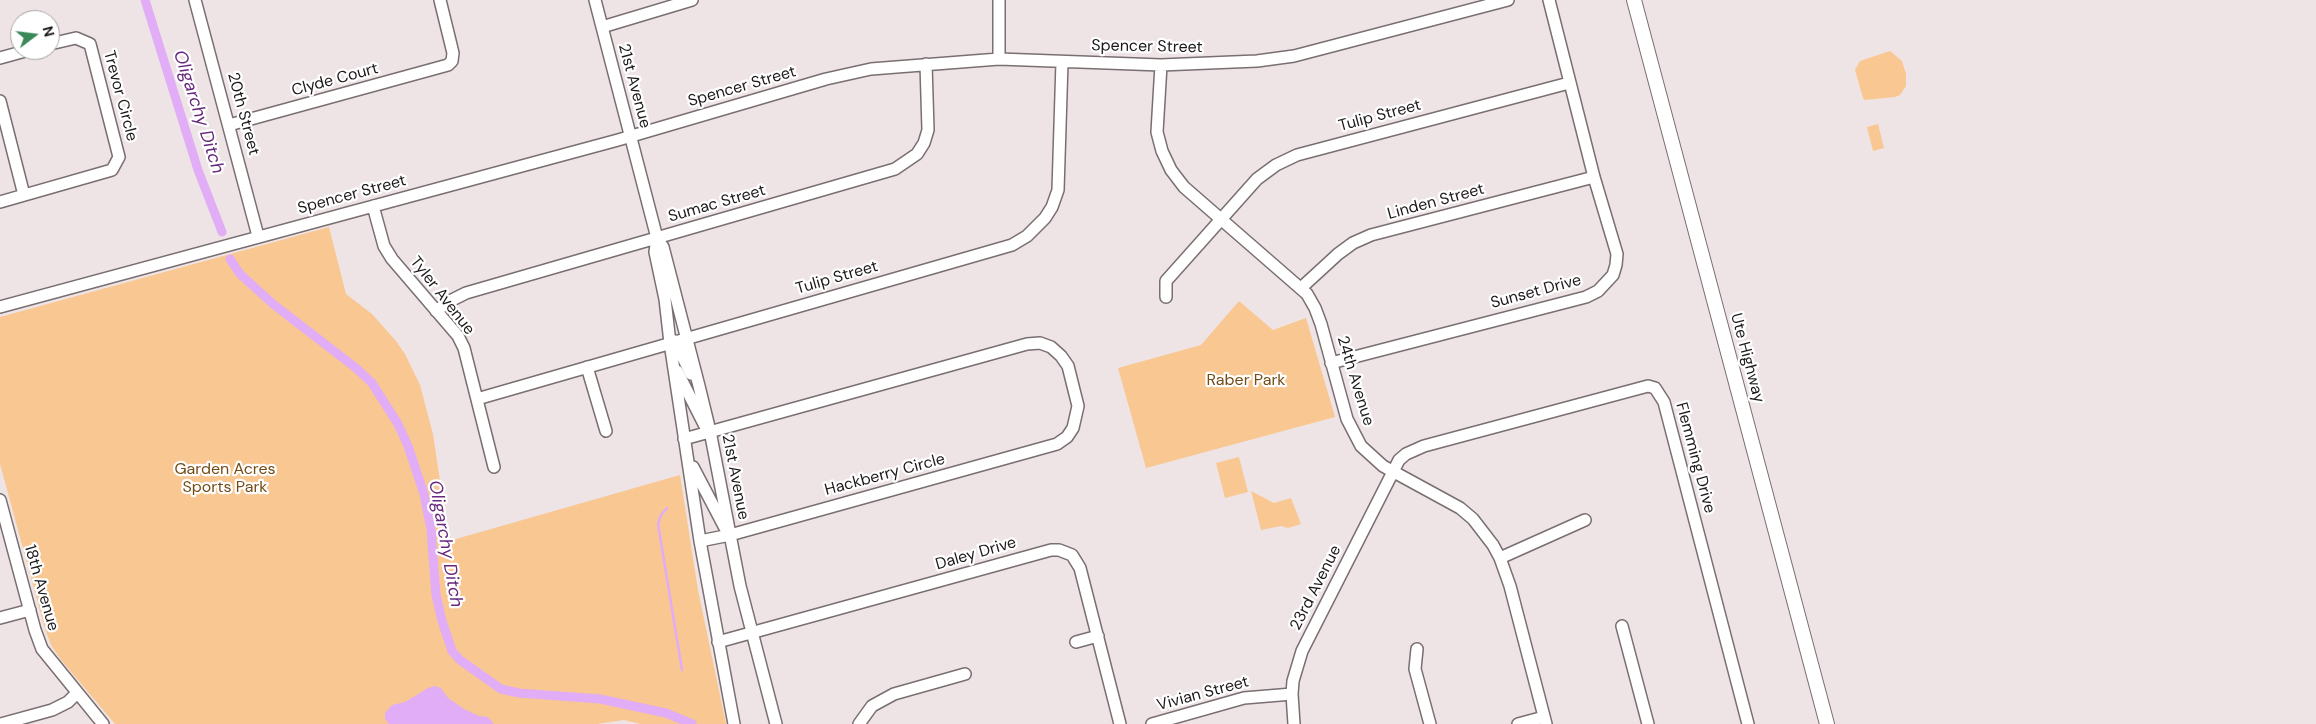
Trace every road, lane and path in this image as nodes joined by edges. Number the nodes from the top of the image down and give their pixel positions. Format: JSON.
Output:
{"nodes":[{"id":1,"x":195,"y":0,"type":"edge"},
{"id":2,"x":440,"y":0,"type":"edge"},
{"id":3,"x":595,"y":0,"type":"edge"},
{"id":4,"x":692,"y":0,"type":"edge"},
{"id":5,"x":999,"y":0,"type":"edge"},
{"id":6,"x":1508,"y":0,"type":"edge"},
{"id":7,"x":1549,"y":0,"type":"edge"},
{"id":8,"x":1634,"y":0,"type":"edge"},
{"id":9,"x":602,"y":27,"type":"junction"},
{"id":10,"x":60,"y":42,"type":"edge"},
{"id":11,"x":999,"y":59,"type":"junction"},
{"id":12,"x":1062,"y":62,"type":"junction"},
{"id":13,"x":926,"y":64,"type":"junction"},
{"id":14,"x":1161,"y":66,"type":"junction"},
{"id":15,"x":1569,"y":83,"type":"junction"},
{"id":16,"x":0,"y":101,"type":"edge"},
{"id":17,"x":229,"y":125,"type":"junction"},
{"id":18,"x":631,"y":136,"type":"junction"},
{"id":19,"x":1594,"y":177,"type":"junction"},
{"id":20,"x":24,"y":195,"type":"junction"},
{"id":21,"x":0,"y":202,"type":"edge"},
{"id":22,"x":373,"y":206,"type":"junction"},
{"id":23,"x":1222,"y":220,"type":"junction"},
{"id":24,"x":258,"y":236,"type":"junction"},
{"id":25,"x":657,"y":238,"type":"junction"},
{"id":26,"x":1301,"y":288,"type":"junction"},
{"id":27,"x":1166,"y":297,"type":"dead end"},
{"id":28,"x":665,"y":298,"type":"junction"},
{"id":29,"x":0,"y":307,"type":"edge"},
{"id":30,"x":436,"y":311,"type":"junction"},
{"id":31,"x":687,"y":337,"type":"junction"},
{"id":32,"x":672,"y":342,"type":"junction"},
{"id":33,"x":672,"y":360,"type":"junction"},
{"id":34,"x":1332,"y":363,"type":"junction"},
{"id":35,"x":587,"y":367,"type":"junction"},
{"id":36,"x":699,"y":386,"type":"junction"},
{"id":37,"x":477,"y":399,"type":"junction"},
{"id":38,"x":1073,"y":428,"type":"junction"},
{"id":39,"x":606,"y":431,"type":"dead end"},
{"id":40,"x":710,"y":431,"type":"junction"},
{"id":41,"x":1083,"y":434,"type":"dead end"},
{"id":42,"x":685,"y":444,"type":"junction"},
{"id":43,"x":494,"y":467,"type":"dead end"},
{"id":44,"x":1392,"y":472,"type":"junction"},
{"id":45,"x":0,"y":500,"type":"edge"},
{"id":46,"x":2,"y":513,"type":"edge"},
{"id":47,"x":1585,"y":520,"type":"dead end"},
{"id":48,"x":730,"y":535,"type":"junction"},
{"id":49,"x":700,"y":541,"type":"junction"},
{"id":50,"x":1500,"y":558,"type":"junction"},
{"id":51,"x":30,"y":610,"type":"junction"},
{"id":52,"x":0,"y":618,"type":"edge"},
{"id":53,"x":1622,"y":626,"type":"dead end"},
{"id":54,"x":752,"y":633,"type":"junction"},
{"id":55,"x":1098,"y":636,"type":"junction"},
{"id":56,"x":718,"y":642,"type":"junction"},
{"id":57,"x":1076,"y":642,"type":"dead end"},
{"id":58,"x":1417,"y":649,"type":"dead end"},
{"id":59,"x":965,"y":674,"type":"dead end"},
{"id":60,"x":77,"y":693,"type":"junction"},
{"id":61,"x":1292,"y":694,"type":"junction"},
{"id":62,"x":1545,"y":720,"type":"edge"},
{"id":63,"x":1,"y":724,"type":"edge"},
{"id":64,"x":103,"y":724,"type":"edge"},
{"id":65,"x":734,"y":724,"type":"edge"},
{"id":66,"x":776,"y":724,"type":"edge"},
{"id":67,"x":859,"y":724,"type":"edge"},
{"id":68,"x":1120,"y":724,"type":"edge"},
{"id":69,"x":1152,"y":724,"type":"edge"},
{"id":70,"x":1294,"y":724,"type":"edge"},
{"id":71,"x":1430,"y":724,"type":"edge"},
{"id":72,"x":1518,"y":724,"type":"edge"},
{"id":73,"x":1648,"y":724,"type":"edge"},
{"id":74,"x":1748,"y":724,"type":"edge"},
{"id":75,"x":1827,"y":724,"type":"edge"}],
"edges":[{"from":1,"to":17,"type":"street","name":"20th Street"},
{"from":2,"to":17,"type":"street","name":"Clyde Court"},
{"from":3,"to":9,"type":"street","name":"21st Avenue"},
{"from":4,"to":9,"type":"street"},
{"from":5,"to":11,"type":"street"},
{"from":6,"to":14,"type":"street","name":"Spencer Street"},
{"from":7,"to":15,"type":"street","name":"Sunset Drive"},
{"from":8,"to":75,"type":"main road","name":"Ute Highway"},
{"from":9,"to":18,"type":"street","name":"21st Avenue"},
{"from":10,"to":20,"type":"street","name":"Trevor Circle"},
{"from":11,"to":12,"type":"street","name":"Spencer Street"},
{"from":11,"to":13,"type":"street","name":"Spencer Street"},
{"from":12,"to":14,"type":"street","name":"Spencer Street"},
{"from":12,"to":31,"type":"street","name":"Tulip Street"},
{"from":13,"to":18,"type":"street","name":"Spencer Street"},
{"from":13,"to":25,"type":"street","name":"Sumac Street"},
{"from":14,"to":23,"type":"street","name":"24th Avenue"},
{"from":15,"to":19,"type":"street","name":"Sunset Drive"},
{"from":15,"to":23,"type":"street","name":"Tulip Street"},
{"from":16,"to":20,"type":"street"},
{"from":17,"to":24,"type":"street","name":"20th Street"},
{"from":18,"to":22,"type":"street","name":"Spencer Street"},
{"from":18,"to":25,"type":"street","name":"21st Avenue"},
{"from":19,"to":26,"type":"street","name":"Linden Street"},
{"from":19,"to":34,"type":"street","name":"Sunset Drive"},
{"from":20,"to":21,"type":"street","name":"Trevor Circle"},
{"from":22,"to":24,"type":"street","name":"Spencer Street"},
{"from":22,"to":30,"type":"street","name":"Tyler Avenue"},
{"from":23,"to":26,"type":"street","name":"24th Avenue"},
{"from":23,"to":27,"type":"street","name":"Tulip Street"},
{"from":24,"to":29,"type":"street","name":"Spencer Street"},
{"from":25,"to":28,"type":"street","name":"21st Avenue"},
{"from":25,"to":30,"type":"street","name":"Sumac Street"},
{"from":25,"to":31,"type":"street","name":"21st Avenue"},
{"from":26,"to":34,"type":"street","name":"24th Avenue"},
{"from":28,"to":31,"type":"street"},
{"from":28,"to":32,"type":"street","name":"21st Avenue"},
{"from":30,"to":37,"type":"street","name":"Tyler Avenue"},
{"from":31,"to":32,"type":"street","name":"Tulip Street"},
{"from":31,"to":36,"type":"street","name":"21st Avenue"},
{"from":32,"to":33,"type":"street","name":"21st Avenue"},
{"from":32,"to":35,"type":"street","name":"Tulip Street"},
{"from":32,"to":36,"type":"street"},
{"from":33,"to":40,"type":"street"},
{"from":33,"to":42,"type":"street","name":"21st Avenue"},
{"from":34,"to":44,"type":"street","name":"24th Avenue"},
{"from":35,"to":37,"type":"street","name":"Tulip Street"},
{"from":35,"to":39,"type":"street"},
{"from":36,"to":40,"type":"street","name":"21st Avenue"},
{"from":37,"to":43,"type":"street","name":"Tyler Avenue"},
{"from":38,"to":40,"type":"street"},
{"from":38,"to":41,"type":"street"},
{"from":38,"to":48,"type":"street","name":"Hackberry Circle"},
{"from":40,"to":42,"type":"street"},
{"from":40,"to":48,"type":"street","name":"21st Avenue"},
{"from":42,"to":48,"type":"street"},
{"from":42,"to":49,"type":"street","name":"21st Avenue"},
{"from":44,"to":50,"type":"street","name":"24th Avenue"},
{"from":44,"to":61,"type":"street","name":"23rd Avenue"},
{"from":44,"to":74,"type":"street","name":"Flemming Drive"},
{"from":45,"to":46,"type":"street","name":"18th Avenue"},
{"from":46,"to":51,"type":"street","name":"18th Avenue"},
{"from":47,"to":50,"type":"street"},
{"from":48,"to":49,"type":"street","name":"Hackberry Circle"},
{"from":48,"to":54,"type":"street","name":"21st Avenue"},
{"from":49,"to":56,"type":"street","name":"21st Avenue"},
{"from":50,"to":62,"type":"street","name":"24th Avenue"},
{"from":51,"to":52,"type":"street"},
{"from":51,"to":60,"type":"street","name":"18th Avenue"},
{"from":53,"to":73,"type":"street"},
{"from":54,"to":55,"type":"street","name":"Daley Drive"},
{"from":54,"to":56,"type":"street","name":"Daley Drive"},
{"from":54,"to":66,"type":"street","name":"21st Avenue"},
{"from":55,"to":57,"type":"street"},
{"from":55,"to":68,"type":"street","name":"Daley Drive"},
{"from":56,"to":65,"type":"street","name":"21st Avenue"},
{"from":58,"to":71,"type":"street"},
{"from":59,"to":67,"type":"street"},
{"from":60,"to":63,"type":"street"},
{"from":60,"to":64,"type":"street","name":"18th Avenue"},
{"from":61,"to":69,"type":"street","name":"Vivian Street"},
{"from":61,"to":70,"type":"street","name":"23rd Avenue"},
{"from":62,"to":72,"type":"street"}]}
